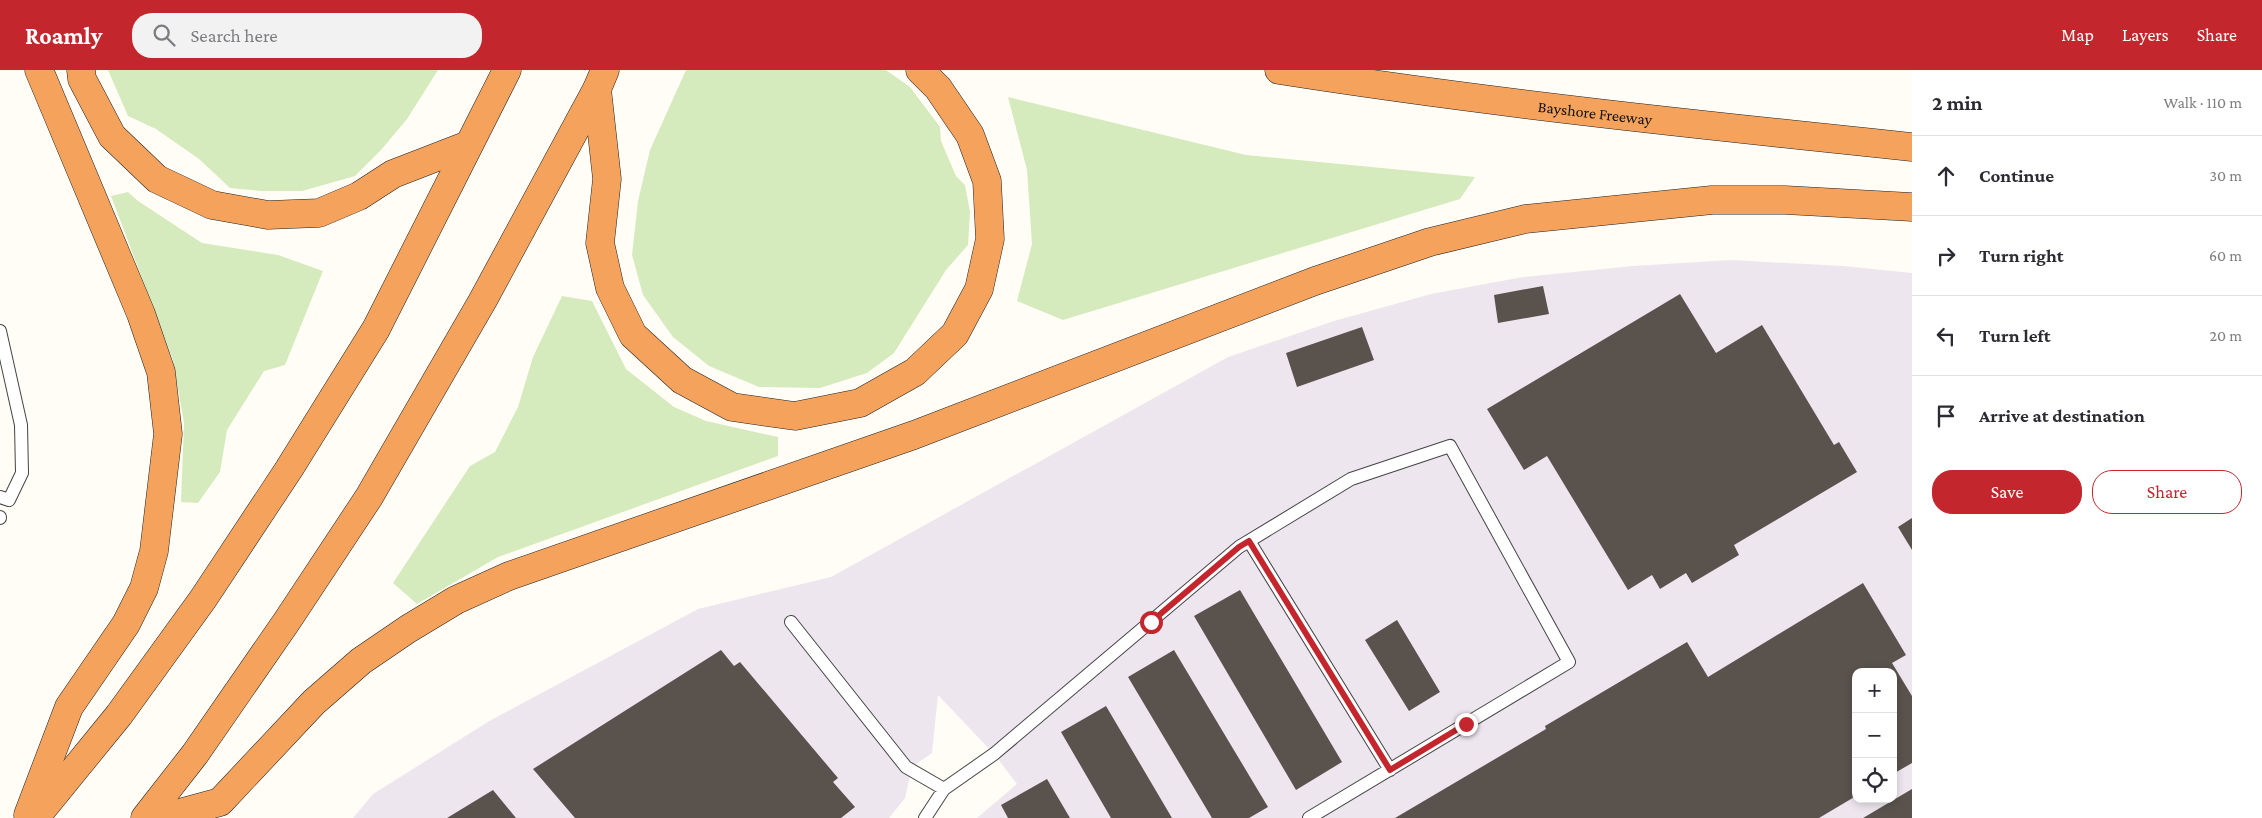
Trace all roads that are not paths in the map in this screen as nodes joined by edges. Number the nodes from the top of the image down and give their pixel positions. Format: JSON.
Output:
{"nodes":[{"id":1,"x":39,"y":70,"type":"edge"},
{"id":2,"x":81,"y":70,"type":"edge"},
{"id":3,"x":507,"y":70,"type":"edge"},
{"id":4,"x":920,"y":70,"type":"edge"},
{"id":5,"x":1279,"y":70,"type":"edge"},
{"id":6,"x":601,"y":80,"type":"edge"},
{"id":7,"x":468,"y":145,"type":"junction"},
{"id":8,"x":1912,"y":147,"type":"edge"},
{"id":9,"x":1912,"y":207,"type":"edge"},
{"id":10,"x":0,"y":331,"type":"edge"},
{"id":11,"x":0,"y":498,"type":"edge"},
{"id":12,"x":1249,"y":541,"type":"junction"},
{"id":13,"x":791,"y":622,"type":"dead end"},
{"id":14,"x":1390,"y":770,"type":"junction"},
{"id":15,"x":944,"y":789,"type":"junction"},
{"id":16,"x":27,"y":818,"type":"edge"},
{"id":17,"x":35,"y":818,"type":"edge"},
{"id":18,"x":145,"y":818,"type":"edge"},
{"id":19,"x":161,"y":818,"type":"edge"},
{"id":20,"x":925,"y":818,"type":"edge"},
{"id":21,"x":1309,"y":818,"type":"edge"}],
"edges":[{"from":1,"to":16,"type":"highway"},
{"from":2,"to":7,"type":"highway"},
{"from":3,"to":7,"type":"highway"},
{"from":4,"to":6,"type":"highway"},
{"from":5,"to":8,"type":"highway","name":"Bayshore Freeway"},
{"from":6,"to":18,"type":"highway"},
{"from":7,"to":17,"type":"highway"},
{"from":9,"to":19,"type":"highway"},
{"from":10,"to":11,"type":"lane"},
{"from":12,"to":14,"type":"lane"},
{"from":12,"to":14,"type":"lane"},
{"from":12,"to":15,"type":"lane"},
{"from":13,"to":15,"type":"lane"},
{"from":14,"to":21,"type":"lane"},
{"from":15,"to":20,"type":"lane"}]}
